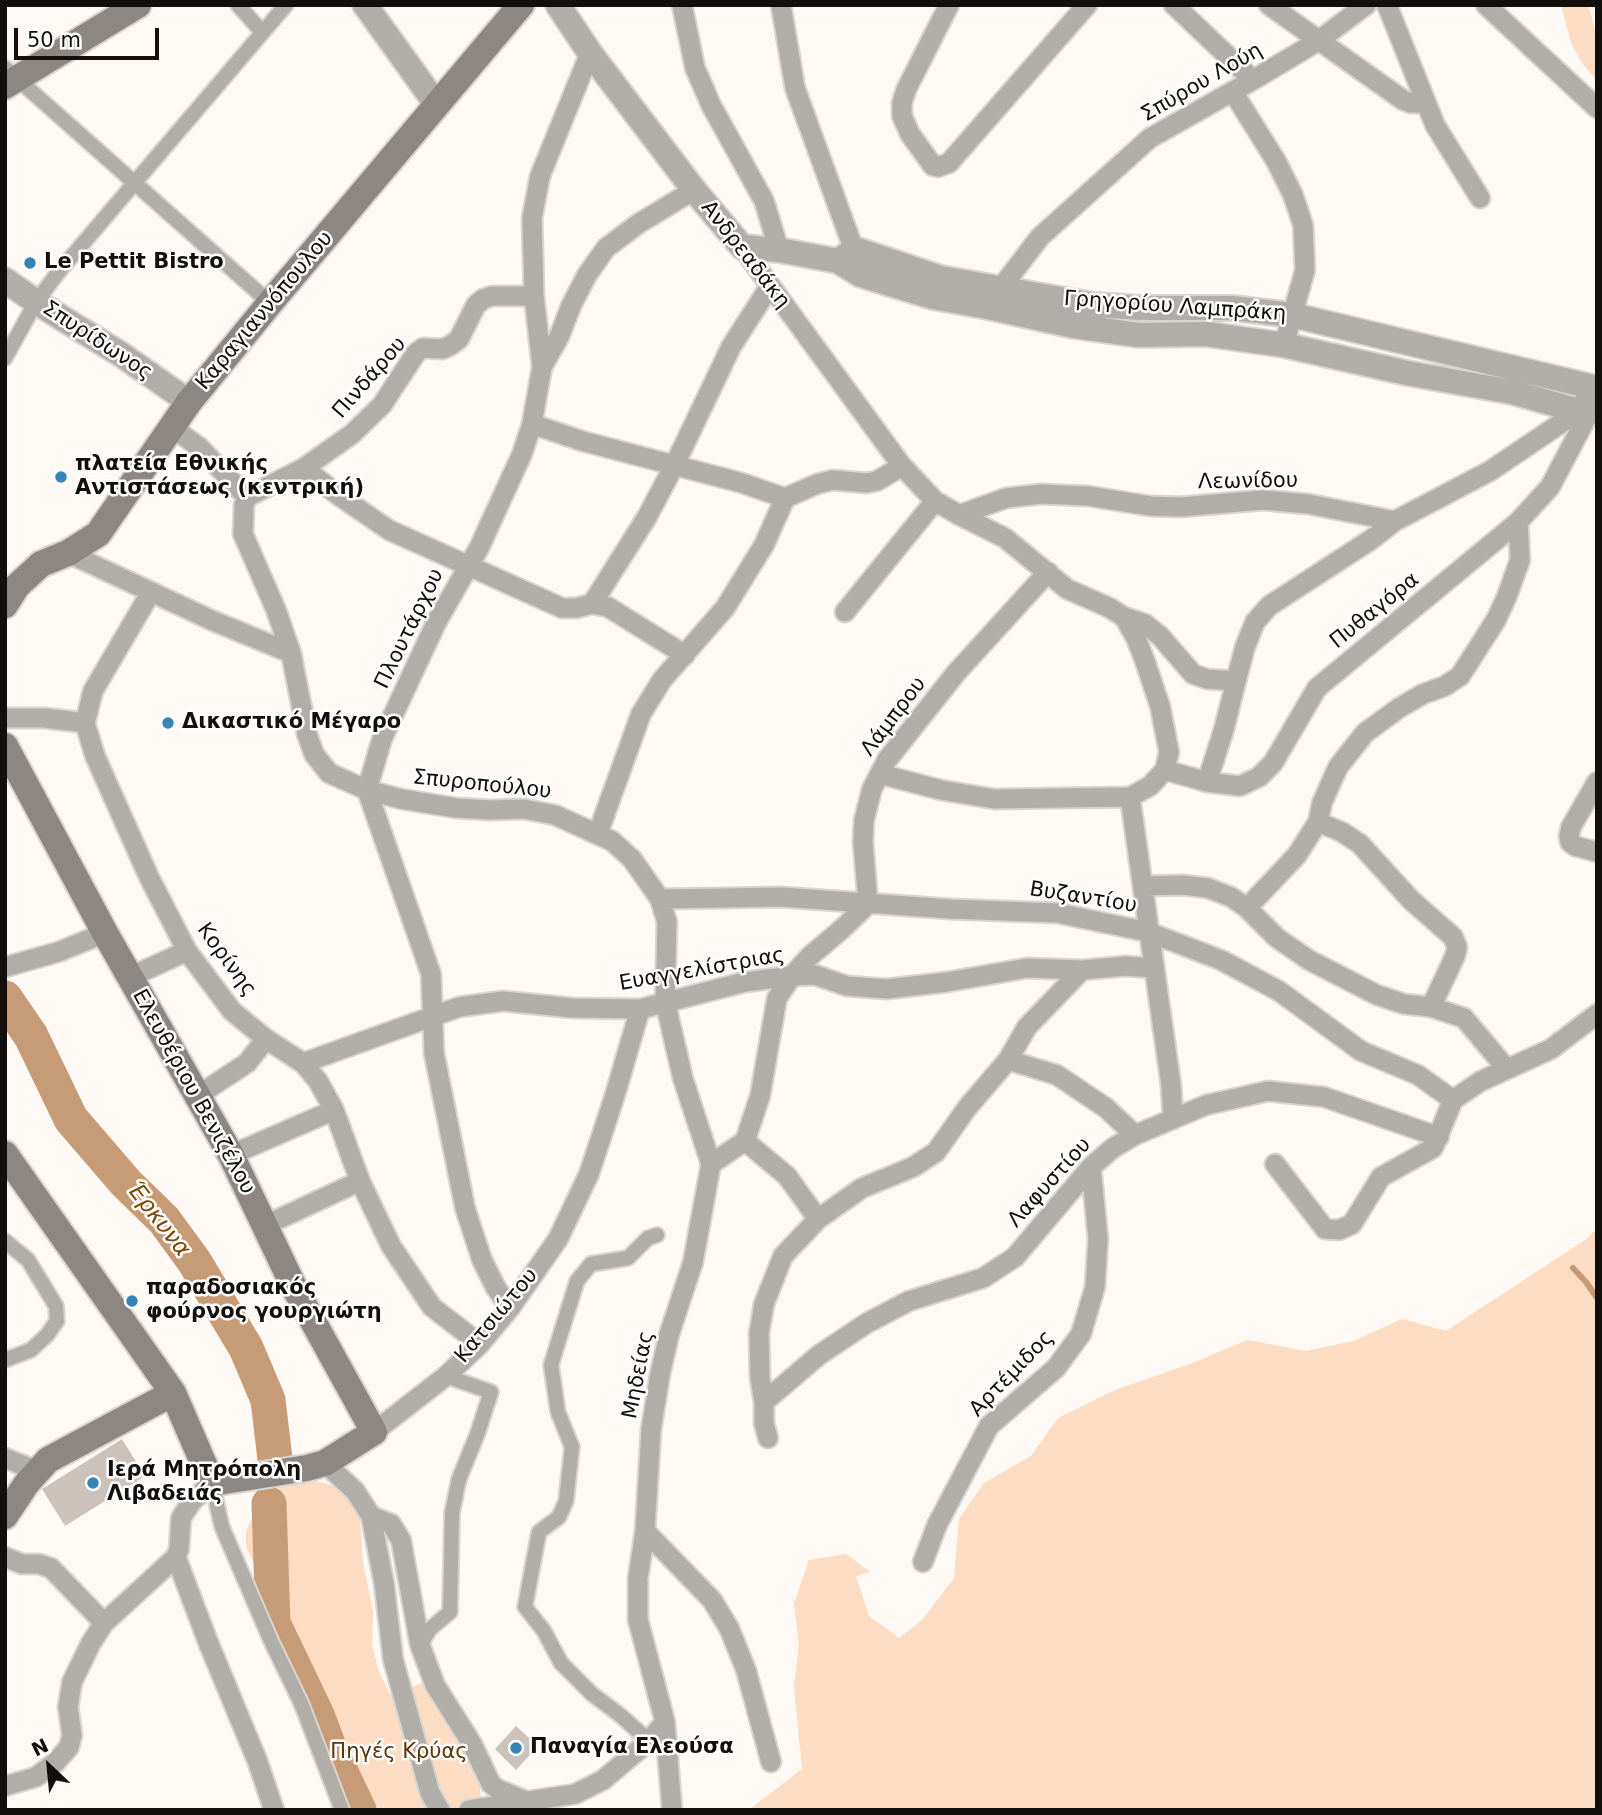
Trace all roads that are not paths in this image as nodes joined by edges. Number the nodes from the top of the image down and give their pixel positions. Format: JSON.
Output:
{"nodes":[{"id":1,"x":238,"y":5,"type":"edge"},
{"id":2,"x":286,"y":5,"type":"edge"},
{"id":3,"x":365,"y":5,"type":"edge"},
{"id":4,"x":521,"y":5,"type":"edge"},
{"id":5,"x":558,"y":5,"type":"edge"},
{"id":6,"x":681,"y":5,"type":"edge"},
{"id":7,"x":799,"y":5,"type":"edge"},
{"id":8,"x":1087,"y":5,"type":"edge"},
{"id":9,"x":1174,"y":5,"type":"edge"},
{"id":10,"x":1269,"y":5,"type":"edge"},
{"id":11,"x":1366,"y":5,"type":"edge"},
{"id":12,"x":1387,"y":5,"type":"edge"},
{"id":13,"x":1486,"y":5,"type":"edge"},
{"id":14,"x":122,"y":10,"type":"edge"},
{"id":15,"x":781,"y":10,"type":"edge"},
{"id":16,"x":939,"y":10,"type":"edge"},
{"id":17,"x":262,"y":32,"type":"junction"},
{"id":18,"x":1318,"y":41,"type":"junction"},
{"id":19,"x":590,"y":53,"type":"junction"},
{"id":20,"x":9,"y":77,"type":"edge"},
{"id":21,"x":1253,"y":80,"type":"junction"},
{"id":22,"x":1233,"y":92,"type":"junction"},
{"id":23,"x":1424,"y":103,"type":"junction"},
{"id":24,"x":437,"y":105,"type":"junction"},
{"id":25,"x":1597,"y":108,"type":"edge"},
{"id":26,"x":135,"y":184,"type":"junction"},
{"id":27,"x":694,"y":190,"type":"junction"},
{"id":28,"x":1480,"y":198,"type":"dead end"},
{"id":29,"x":742,"y":247,"type":"junction"},
{"id":30,"x":779,"y":250,"type":"junction"},
{"id":31,"x":846,"y":255,"type":"junction"},
{"id":32,"x":5,"y":280,"type":"edge"},
{"id":33,"x":770,"y":286,"type":"junction"},
{"id":34,"x":534,"y":296,"type":"junction"},
{"id":35,"x":993,"y":297,"type":"junction"},
{"id":36,"x":36,"y":302,"type":"junction"},
{"id":37,"x":270,"y":303,"type":"junction"},
{"id":38,"x":1292,"y":315,"type":"junction"},
{"id":39,"x":1284,"y":345,"type":"junction"},
{"id":40,"x":5,"y":358,"type":"edge"},
{"id":41,"x":542,"y":367,"type":"junction"},
{"id":42,"x":189,"y":402,"type":"junction"},
{"id":43,"x":1592,"y":403,"type":"edge"},
{"id":44,"x":532,"y":424,"type":"junction"},
{"id":45,"x":173,"y":428,"type":"junction"},
{"id":46,"x":675,"y":464,"type":"junction"},
{"id":47,"x":902,"y":466,"type":"junction"},
{"id":48,"x":304,"y":468,"type":"junction"},
{"id":49,"x":247,"y":497,"type":"junction"},
{"id":50,"x":785,"y":498,"type":"junction"},
{"id":51,"x":935,"y":501,"type":"junction"},
{"id":52,"x":959,"y":515,"type":"junction"},
{"id":53,"x":1395,"y":521,"type":"junction"},
{"id":54,"x":1518,"y":522,"type":"junction"},
{"id":55,"x":68,"y":553,"type":"junction"},
{"id":56,"x":467,"y":566,"type":"junction"},
{"id":57,"x":1048,"y":572,"type":"junction"},
{"id":58,"x":151,"y":592,"type":"junction"},
{"id":59,"x":592,"y":604,"type":"junction"},
{"id":60,"x":5,"y":605,"type":"edge"},
{"id":61,"x":845,"y":612,"type":"dead end"},
{"id":62,"x":1124,"y":617,"type":"junction"},
{"id":63,"x":291,"y":653,"type":"junction"},
{"id":64,"x":685,"y":655,"type":"junction"},
{"id":65,"x":1236,"y":681,"type":"junction"},
{"id":66,"x":5,"y":718,"type":"edge"},
{"id":67,"x":85,"y":723,"type":"junction"},
{"id":68,"x":6,"y":752,"type":"edge"},
{"id":69,"x":1165,"y":770,"type":"junction"},
{"id":70,"x":880,"y":774,"type":"junction"},
{"id":71,"x":1207,"y":782,"type":"junction"},
{"id":72,"x":1597,"y":782,"type":"edge"},
{"id":73,"x":367,"y":790,"type":"junction"},
{"id":74,"x":1130,"y":797,"type":"junction"},
{"id":75,"x":1318,"y":822,"type":"junction"},
{"id":76,"x":598,"y":833,"type":"junction"},
{"id":77,"x":1597,"y":852,"type":"edge"},
{"id":78,"x":1144,"y":886,"type":"junction"},
{"id":79,"x":660,"y":899,"type":"junction"},
{"id":80,"x":868,"y":904,"type":"junction"},
{"id":81,"x":1247,"y":908,"type":"junction"},
{"id":82,"x":1149,"y":932,"type":"junction"},
{"id":83,"x":105,"y":933,"type":"junction"},
{"id":84,"x":187,"y":951,"type":"junction"},
{"id":85,"x":5,"y":967,"type":"edge"},
{"id":86,"x":1153,"y":968,"type":"junction"},
{"id":87,"x":1082,"y":970,"type":"junction"},
{"id":88,"x":792,"y":976,"type":"junction"},
{"id":89,"x":130,"y":977,"type":"junction"},
{"id":90,"x":665,"y":1001,"type":"junction"},
{"id":91,"x":1431,"y":1007,"type":"junction"},
{"id":92,"x":640,"y":1009,"type":"junction"},
{"id":93,"x":1597,"y":1014,"type":"edge"},
{"id":94,"x":430,"y":1017,"type":"junction"},
{"id":95,"x":266,"y":1039,"type":"junction"},
{"id":96,"x":1008,"y":1060,"type":"junction"},
{"id":97,"x":303,"y":1063,"type":"junction"},
{"id":98,"x":1506,"y":1068,"type":"junction"},
{"id":99,"x":197,"y":1096,"type":"junction"},
{"id":100,"x":1453,"y":1100,"type":"junction"},
{"id":101,"x":334,"y":1110,"type":"junction"},
{"id":102,"x":1173,"y":1119,"type":"junction"},
{"id":103,"x":1135,"y":1135,"type":"junction"},
{"id":104,"x":1439,"y":1137,"type":"junction"},
{"id":105,"x":744,"y":1141,"type":"junction"},
{"id":106,"x":5,"y":1154,"type":"edge"},
{"id":107,"x":231,"y":1155,"type":"junction"},
{"id":108,"x":711,"y":1164,"type":"junction"},
{"id":109,"x":1275,"y":1164,"type":"dead end"},
{"id":110,"x":1091,"y":1167,"type":"junction"},
{"id":111,"x":360,"y":1181,"type":"junction"},
{"id":112,"x":818,"y":1219,"type":"junction"},
{"id":113,"x":266,"y":1225,"type":"junction"},
{"id":114,"x":657,"y":1235,"type":"dead end"},
{"id":115,"x":5,"y":1241,"type":"edge"},
{"id":116,"x":510,"y":1308,"type":"junction"},
{"id":117,"x":480,"y":1344,"type":"junction"},
{"id":118,"x":5,"y":1360,"type":"edge"},
{"id":119,"x":446,"y":1376,"type":"junction"},
{"id":120,"x":173,"y":1393,"type":"junction"},
{"id":121,"x":764,"y":1402,"type":"junction"},
{"id":122,"x":374,"y":1432,"type":"junction"},
{"id":123,"x":768,"y":1438,"type":"dead end"},
{"id":124,"x":5,"y":1458,"type":"edge"},
{"id":125,"x":325,"y":1463,"type":"junction"},
{"id":126,"x":37,"y":1471,"type":"junction"},
{"id":127,"x":212,"y":1483,"type":"junction"},
{"id":128,"x":5,"y":1516,"type":"edge"},
{"id":129,"x":371,"y":1516,"type":"junction"},
{"id":130,"x":645,"y":1531,"type":"junction"},
{"id":131,"x":5,"y":1557,"type":"edge"},
{"id":132,"x":176,"y":1557,"type":"junction"},
{"id":133,"x":923,"y":1562,"type":"dead end"},
{"id":134,"x":104,"y":1623,"type":"junction"},
{"id":135,"x":420,"y":1645,"type":"junction"},
{"id":136,"x":666,"y":1722,"type":"junction"},
{"id":137,"x":649,"y":1741,"type":"junction"},
{"id":138,"x":771,"y":1762,"type":"dead end"},
{"id":139,"x":5,"y":1786,"type":"edge"},
{"id":140,"x":435,"y":1801,"type":"edge"},
{"id":141,"x":526,"y":1801,"type":"junction"},
{"id":142,"x":274,"y":1810,"type":"edge"},
{"id":143,"x":342,"y":1810,"type":"edge"},
{"id":144,"x":469,"y":1810,"type":"edge"},
{"id":145,"x":672,"y":1810,"type":"edge"}],
"edges":[{"from":1,"to":17,"type":"street"},
{"from":2,"to":17,"type":"street"},
{"from":3,"to":24,"type":"street"},
{"from":4,"to":24,"type":"main road","name":"Καραγιαννόπουλου"},
{"from":5,"to":19,"type":"street","name":"Ανδρεαδάκη"},
{"from":6,"to":30,"type":"street"},
{"from":7,"to":15,"type":"street"},
{"from":8,"to":16,"type":"street"},
{"from":9,"to":21,"type":"street"},
{"from":10,"to":18,"type":"street"},
{"from":11,"to":18,"type":"street","name":"Σπύρου Λούη"},
{"from":12,"to":23,"type":"street"},
{"from":13,"to":25,"type":"street"},
{"from":14,"to":20,"type":"main road"},
{"from":15,"to":31,"type":"street"},
{"from":17,"to":26,"type":"street"},
{"from":18,"to":21,"type":"street","name":"Σπύρου Λούη"},
{"from":18,"to":23,"type":"street"},
{"from":19,"to":27,"type":"street","name":"Ανδρεαδάκη"},
{"from":19,"to":34,"type":"street","name":"Πλουτάρχου"},
{"from":20,"to":26,"type":"street"},
{"from":21,"to":22,"type":"street","name":"Σπύρου Λούη"},
{"from":22,"to":35,"type":"street","name":"Σπύρου Λούη"},
{"from":22,"to":38,"type":"street"},
{"from":23,"to":28,"type":"street"},
{"from":24,"to":37,"type":"main road","name":"Καραγιαννόπουλου"},
{"from":26,"to":36,"type":"street"},
{"from":26,"to":37,"type":"street"},
{"from":27,"to":29,"type":"street","name":"Ανδρεαδάκη"},
{"from":27,"to":41,"type":"street"},
{"from":29,"to":30,"type":"street","name":"Γρηγορίου Λαμπράκη"},
{"from":29,"to":33,"type":"street","name":"Ανδρεαδάκη"},
{"from":30,"to":31,"type":"street","name":"Γρηγορίου Λαμπράκη"},
{"from":31,"to":35,"type":"street","name":"Γρηγορίου Λαμπράκη"},
{"from":31,"to":35,"type":"street","name":"Γρηγορίου Λαμπράκη"},
{"from":32,"to":36,"type":"street","name":"Σπυρίδωνος"},
{"from":33,"to":46,"type":"street"},
{"from":33,"to":47,"type":"street","name":"Ανδρεαδάκη"},
{"from":34,"to":41,"type":"street","name":"Πλουτάρχου"},
{"from":34,"to":48,"type":"street","name":"Πινδάρου"},
{"from":35,"to":38,"type":"street","name":"Γρηγορίου Λαμπράκη"},
{"from":35,"to":39,"type":"street","name":"Γρηγορίου Λαμπράκη"},
{"from":36,"to":40,"type":"street"},
{"from":36,"to":42,"type":"street","name":"Σπυρίδωνος"},
{"from":37,"to":42,"type":"main road","name":"Καραγιαννόπουλου"},
{"from":38,"to":39,"type":"street"},
{"from":38,"to":43,"type":"street","name":"Γρηγορίου Λαμπράκη"},
{"from":39,"to":43,"type":"street","name":"Γρηγορίου Λαμπράκη"},
{"from":41,"to":44,"type":"street","name":"Πλουτάρχου"},
{"from":42,"to":45,"type":"main road","name":"Καραγιαννόπουλου"},
{"from":43,"to":53,"type":"street"},
{"from":43,"to":54,"type":"street","name":"Πυθαγόρα"},
{"from":44,"to":46,"type":"street"},
{"from":44,"to":56,"type":"street","name":"Πλουτάρχου"},
{"from":45,"to":49,"type":"street"},
{"from":45,"to":55,"type":"main road","name":"Καραγιαννόπουλου"},
{"from":46,"to":50,"type":"street"},
{"from":46,"to":59,"type":"street"},
{"from":47,"to":50,"type":"street"},
{"from":47,"to":51,"type":"street","name":"Ανδρεαδάκη"},
{"from":48,"to":49,"type":"street","name":"Πινδάρου"},
{"from":48,"to":56,"type":"street"},
{"from":49,"to":63,"type":"street","name":"Σπυροπούλου"},
{"from":50,"to":64,"type":"street"},
{"from":51,"to":52,"type":"street"},
{"from":51,"to":61,"type":"street"},
{"from":52,"to":53,"type":"street","name":"Λεωνίδου"},
{"from":52,"to":57,"type":"street"},
{"from":53,"to":65,"type":"street"},
{"from":54,"to":71,"type":"street","name":"Πυθαγόρα"},
{"from":54,"to":75,"type":"street"},
{"from":55,"to":58,"type":"street"},
{"from":55,"to":60,"type":"main road","name":"Καραγιαννόπουλου"},
{"from":56,"to":59,"type":"street"},
{"from":56,"to":73,"type":"street","name":"Πλουτάρχου"},
{"from":57,"to":62,"type":"street"},
{"from":57,"to":70,"type":"street","name":"Λάμπρου"},
{"from":58,"to":63,"type":"street"},
{"from":58,"to":67,"type":"street"},
{"from":59,"to":64,"type":"street"},
{"from":62,"to":65,"type":"street"},
{"from":62,"to":69,"type":"street"},
{"from":63,"to":73,"type":"street","name":"Σπυροπούλου"},
{"from":64,"to":76,"type":"street"},
{"from":65,"to":71,"type":"street"},
{"from":66,"to":67,"type":"street"},
{"from":67,"to":84,"type":"street","name":"Κορίνης"},
{"from":68,"to":83,"type":"main road","name":"Ελευθέριου Βενιζέλου"},
{"from":69,"to":71,"type":"street","name":"Πυθαγόρα"},
{"from":69,"to":74,"type":"street"},
{"from":70,"to":74,"type":"street"},
{"from":70,"to":80,"type":"street","name":"Λάμπρου"},
{"from":72,"to":77,"type":"street"},
{"from":73,"to":76,"type":"street","name":"Σπυροπούλου"},
{"from":73,"to":94,"type":"street"},
{"from":74,"to":78,"type":"street"},
{"from":75,"to":81,"type":"street"},
{"from":75,"to":91,"type":"street"},
{"from":76,"to":79,"type":"street","name":"Σπυροπούλου"},
{"from":78,"to":81,"type":"street"},
{"from":78,"to":82,"type":"street"},
{"from":79,"to":80,"type":"street","name":"Βυζαντίου"},
{"from":79,"to":90,"type":"street","name":"Σπυροπούλου"},
{"from":80,"to":82,"type":"street","name":"Βυζαντίου"},
{"from":80,"to":88,"type":"street"},
{"from":81,"to":91,"type":"street"},
{"from":82,"to":86,"type":"street"},
{"from":82,"to":100,"type":"street","name":"Βυζαντίου"},
{"from":83,"to":85,"type":"street"},
{"from":83,"to":89,"type":"main road","name":"Ελευθέριου Βενιζέλου"},
{"from":84,"to":89,"type":"street"},
{"from":84,"to":95,"type":"street","name":"Κορίνης"},
{"from":86,"to":87,"type":"street","name":"Ευαγγελίστριας"},
{"from":86,"to":102,"type":"street"},
{"from":87,"to":88,"type":"street","name":"Ευαγγελίστριας"},
{"from":87,"to":96,"type":"street"},
{"from":88,"to":90,"type":"street","name":"Ευαγγελίστριας"},
{"from":88,"to":105,"type":"street"},
{"from":89,"to":99,"type":"main road","name":"Ελευθέριου Βενιζέλου"},
{"from":90,"to":92,"type":"street","name":"Ευαγγελίστριας"},
{"from":90,"to":108,"type":"street","name":"Σπυροπούλου"},
{"from":91,"to":98,"type":"street"},
{"from":92,"to":94,"type":"street","name":"Ευαγγελίστριας"},
{"from":92,"to":116,"type":"street","name":"Κατσιώτου"},
{"from":93,"to":98,"type":"street"},
{"from":94,"to":97,"type":"street","name":"Ευαγγελίστριας"},
{"from":94,"to":116,"type":"street"},
{"from":95,"to":97,"type":"street","name":"Κορίνης"},
{"from":95,"to":99,"type":"street"},
{"from":96,"to":103,"type":"street"},
{"from":96,"to":112,"type":"street"},
{"from":97,"to":101,"type":"street","name":"Κορίνης"},
{"from":98,"to":100,"type":"street"},
{"from":99,"to":107,"type":"main road","name":"Ελευθέριου Βενιζέλου"},
{"from":100,"to":104,"type":"street"},
{"from":101,"to":107,"type":"street"},
{"from":101,"to":111,"type":"street","name":"Κορίνης"},
{"from":102,"to":103,"type":"street","name":"Λαφυστίου"},
{"from":102,"to":104,"type":"street","name":"Λαφυστίου"},
{"from":103,"to":110,"type":"street","name":"Λαφυστίου"},
{"from":104,"to":109,"type":"street"},
{"from":105,"to":108,"type":"street"},
{"from":105,"to":112,"type":"street"},
{"from":106,"to":120,"type":"main road"},
{"from":107,"to":113,"type":"main road","name":"Ελευθέριου Βενιζέλου"},
{"from":108,"to":130,"type":"street","name":"Μηδείας"},
{"from":110,"to":121,"type":"street","name":"Λαφυστίου"},
{"from":110,"to":133,"type":"street","name":"Αρτέμιδος"},
{"from":111,"to":113,"type":"street"},
{"from":111,"to":117,"type":"street","name":"Κορίνης"},
{"from":112,"to":121,"type":"street"},
{"from":113,"to":122,"type":"main road","name":"Ελευθέριου Βενιζέλου"},
{"from":114,"to":137,"type":"street"},
{"from":115,"to":118,"type":"street"},
{"from":116,"to":117,"type":"street","name":"Κατσιώτου"},
{"from":117,"to":119,"type":"street","name":"Κατσιώτου"},
{"from":119,"to":122,"type":"street","name":"Κατσιώτου"},
{"from":119,"to":135,"type":"street"},
{"from":120,"to":126,"type":"main road"},
{"from":120,"to":127,"type":"main road"},
{"from":121,"to":123,"type":"street"},
{"from":122,"to":125,"type":"main road","name":"Κατσιώτου"},
{"from":124,"to":126,"type":"street"},
{"from":125,"to":127,"type":"main road","name":"Κατσιώτου"},
{"from":125,"to":129,"type":"street"},
{"from":126,"to":128,"type":"main road"},
{"from":127,"to":132,"type":"street"},
{"from":127,"to":143,"type":"street"},
{"from":129,"to":135,"type":"street"},
{"from":129,"to":140,"type":"street"},
{"from":130,"to":136,"type":"street","name":"Μηδείας"},
{"from":130,"to":138,"type":"street"},
{"from":131,"to":134,"type":"street"},
{"from":132,"to":134,"type":"street"},
{"from":132,"to":142,"type":"street"},
{"from":134,"to":139,"type":"street"},
{"from":135,"to":141,"type":"street"},
{"from":136,"to":137,"type":"street"},
{"from":136,"to":145,"type":"street","name":"Μηδείας"},
{"from":137,"to":141,"type":"street"},
{"from":141,"to":144,"type":"street"}]}
